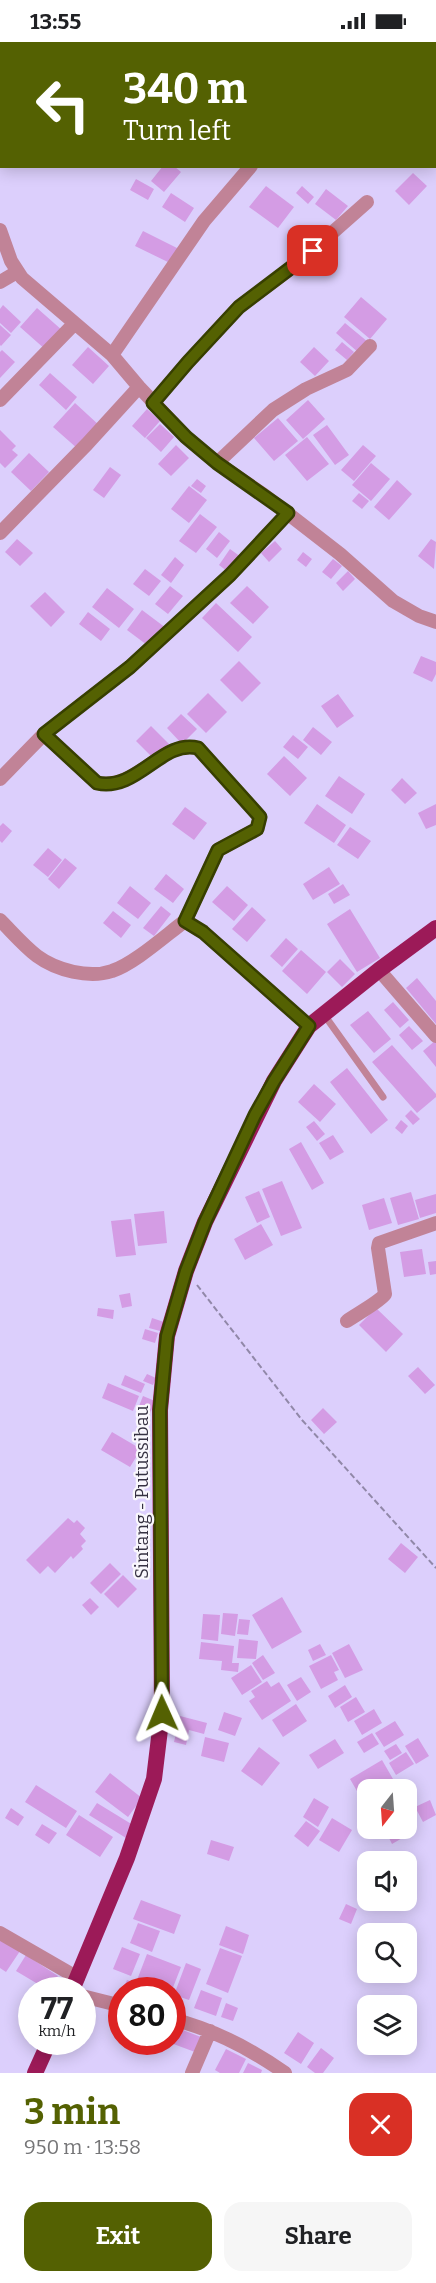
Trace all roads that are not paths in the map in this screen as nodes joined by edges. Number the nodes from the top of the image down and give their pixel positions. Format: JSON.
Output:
{"nodes":[{"id":1,"x":249,"y":168,"type":"edge"},
{"id":2,"x":367,"y":202,"type":"dead end"},
{"id":3,"x":0,"y":230,"type":"edge"},
{"id":4,"x":6,"y":277,"type":"edge"},
{"id":5,"x":74,"y":324,"type":"junction"},
{"id":6,"x":370,"y":346,"type":"dead end"},
{"id":7,"x":112,"y":355,"type":"junction"},
{"id":8,"x":139,"y":387,"type":"junction"},
{"id":9,"x":0,"y":400,"type":"edge"},
{"id":10,"x":153,"y":403,"type":"junction"},
{"id":11,"x":217,"y":463,"type":"junction"},
{"id":12,"x":288,"y":513,"type":"junction"},
{"id":13,"x":0,"y":533,"type":"edge"},
{"id":14,"x":436,"y":622,"type":"edge"},
{"id":15,"x":44,"y":734,"type":"junction"},
{"id":16,"x":0,"y":779,"type":"edge"},
{"id":17,"x":0,"y":920,"type":"edge"},
{"id":18,"x":185,"y":921,"type":"junction"},
{"id":19,"x":436,"y":928,"type":"edge"},
{"id":20,"x":379,"y":970,"type":"junction"},
{"id":21,"x":323,"y":1014,"type":"junction"},
{"id":22,"x":309,"y":1026,"type":"junction"},
{"id":23,"x":436,"y":1036,"type":"edge"},
{"id":24,"x":383,"y":1097,"type":"dead end"},
{"id":25,"x":436,"y":1223,"type":"edge"},
{"id":26,"x":347,"y":1321,"type":"dead end"},
{"id":27,"x":0,"y":1933,"type":"edge"},
{"id":28,"x":65,"y":1977,"type":"edge"},
{"id":29,"x":78,"y":1977,"type":"edge"},
{"id":30,"x":186,"y":2023,"type":"edge"},
{"id":31,"x":210,"y":2031,"type":"junction"},
{"id":32,"x":43,"y":2055,"type":"edge"},
{"id":33,"x":34,"y":2073,"type":"edge"},
{"id":34,"x":192,"y":2073,"type":"edge"},
{"id":35,"x":285,"y":2073,"type":"edge"}],
"edges":[{"from":1,"to":7,"type":"street"},
{"from":2,"to":10,"type":"street"},
{"from":3,"to":4,"type":"street"},
{"from":4,"to":5,"type":"street"},
{"from":5,"to":7,"type":"street"},
{"from":5,"to":9,"type":"street"},
{"from":6,"to":11,"type":"street"},
{"from":7,"to":8,"type":"street"},
{"from":8,"to":10,"type":"street"},
{"from":8,"to":13,"type":"street"},
{"from":10,"to":11,"type":"street"},
{"from":11,"to":12,"type":"street"},
{"from":12,"to":14,"type":"street"},
{"from":12,"to":15,"type":"street"},
{"from":15,"to":16,"type":"street"},
{"from":15,"to":18,"type":"street"},
{"from":17,"to":18,"type":"street"},
{"from":18,"to":22,"type":"street"},
{"from":19,"to":20,"type":"highway","name":"Sintang - Putussibau"},
{"from":20,"to":21,"type":"highway","name":"Sintang - Putussibau"},
{"from":20,"to":23,"type":"street"},
{"from":21,"to":22,"type":"highway","name":"Sintang - Putussibau"},
{"from":21,"to":24,"type":"lane"},
{"from":22,"to":29,"type":"highway","name":"Sintang - Putussibau"},
{"from":25,"to":26,"type":"street"},
{"from":27,"to":28,"type":"street"},
{"from":30,"to":31,"type":"street"},
{"from":31,"to":34,"type":"street"},
{"from":31,"to":35,"type":"street"},
{"from":32,"to":33,"type":"highway"}]}
